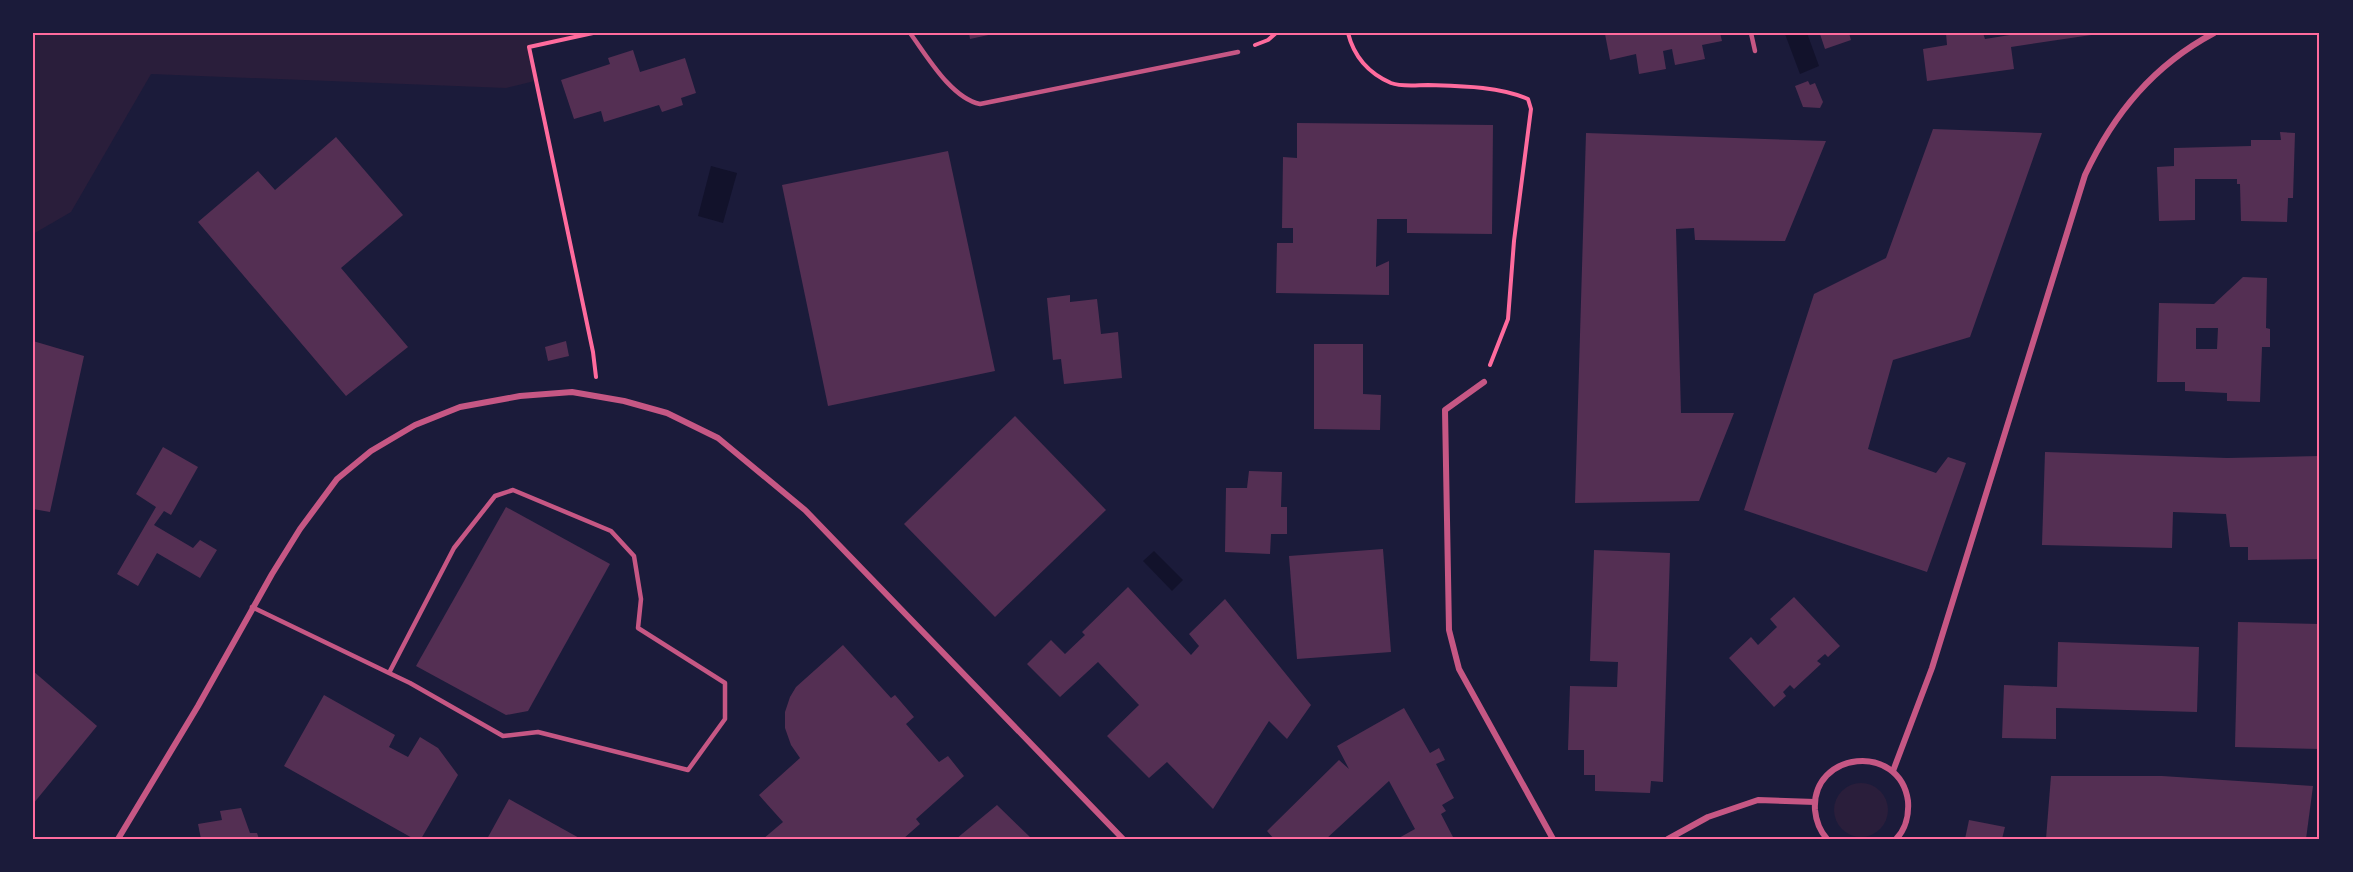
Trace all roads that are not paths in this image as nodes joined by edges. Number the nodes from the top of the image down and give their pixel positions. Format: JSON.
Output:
{"nodes":[{"id":1,"x":910,"y":33,"type":"edge"},
{"id":2,"x":1750,"y":33,"type":"edge"},
{"id":3,"x":2214,"y":33,"type":"edge"},
{"id":4,"x":1755,"y":51,"type":"dead end"},
{"id":5,"x":1238,"y":52,"type":"dead end"},
{"id":6,"x":1484,"y":382,"type":"road end"},
{"id":7,"x":252,"y":607,"type":"junction"},
{"id":8,"x":388,"y":673,"type":"junction"},
{"id":9,"x":1893,"y":771,"type":"junction"},
{"id":10,"x":1815,"y":802,"type":"junction"},
{"id":11,"x":118,"y":839,"type":"edge"},
{"id":12,"x":1123,"y":839,"type":"edge"},
{"id":13,"x":1553,"y":839,"type":"edge"},
{"id":14,"x":1668,"y":839,"type":"edge"},
{"id":15,"x":1827,"y":839,"type":"edge"},
{"id":16,"x":1896,"y":839,"type":"edge"}],
"edges":[{"from":1,"to":5,"type":"lane"},
{"from":2,"to":4,"type":"lane"},
{"from":3,"to":9,"type":"street"},
{"from":6,"to":13,"type":"street"},
{"from":7,"to":8,"type":"lane"},
{"from":7,"to":11,"type":"street"},
{"from":7,"to":12,"type":"street"},
{"from":8,"to":8,"type":"lane"},
{"from":9,"to":10,"type":"street"},
{"from":9,"to":16,"type":"street"},
{"from":10,"to":14,"type":"street"},
{"from":10,"to":15,"type":"street"}]}
